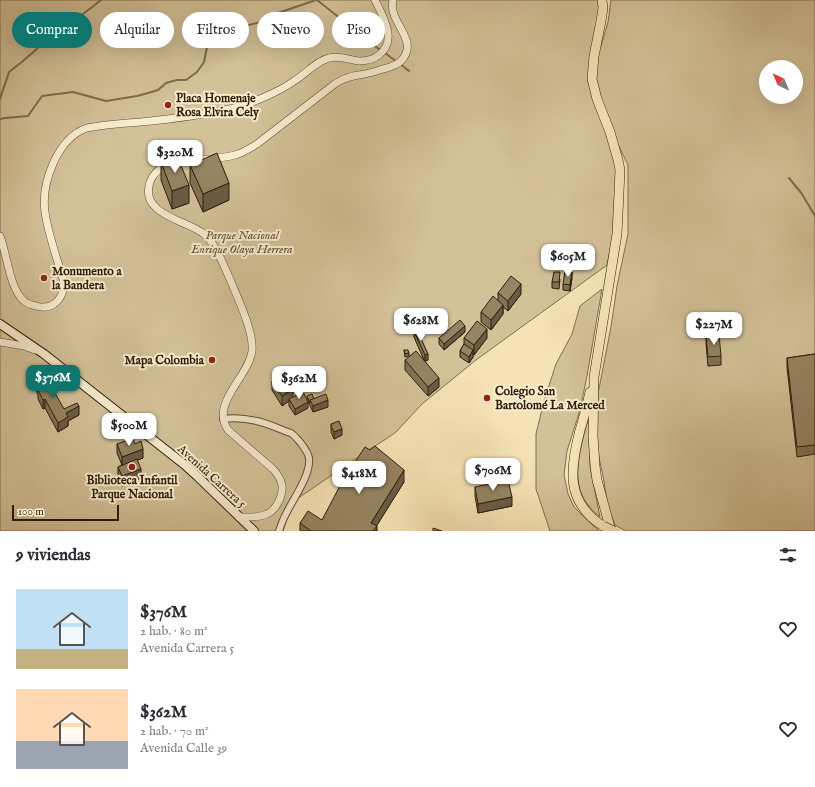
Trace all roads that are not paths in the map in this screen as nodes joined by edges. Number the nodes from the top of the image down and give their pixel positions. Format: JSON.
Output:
{"nodes":[{"id":1,"x":375,"y":0,"type":"edge"},
{"id":2,"x":393,"y":0,"type":"edge"},
{"id":3,"x":602,"y":0,"type":"edge"},
{"id":4,"x":0,"y":236,"type":"edge"},
{"id":5,"x":0,"y":324,"type":"edge"},
{"id":6,"x":0,"y":342,"type":"edge"},
{"id":7,"x":44,"y":354,"type":"junction"},
{"id":8,"x":594,"y":377,"type":"junction"},
{"id":9,"x":223,"y":419,"type":"junction"},
{"id":10,"x":239,"y":517,"type":"junction"},
{"id":11,"x":607,"y":528,"type":"edge"},
{"id":12,"x":254,"y":531,"type":"edge"},
{"id":13,"x":279,"y":531,"type":"edge"},
{"id":14,"x":614,"y":531,"type":"edge"}],
"edges":[{"from":1,"to":4,"type":"street"},
{"from":2,"to":9,"type":"street"},
{"from":3,"to":8,"type":"main road"},
{"from":5,"to":7,"type":"main road","name":"Avenida Carrera 5"},
{"from":6,"to":7,"type":"street"},
{"from":7,"to":10,"type":"main road","name":"Avenida Carrera 5"},
{"from":8,"to":11,"type":"main road"},
{"from":8,"to":11,"type":"main road"},
{"from":9,"to":10,"type":"street"},
{"from":9,"to":13,"type":"street"},
{"from":10,"to":12,"type":"main road","name":"Avenida Carrera 5"},
{"from":11,"to":14,"type":"main road","bridge":true}]}
